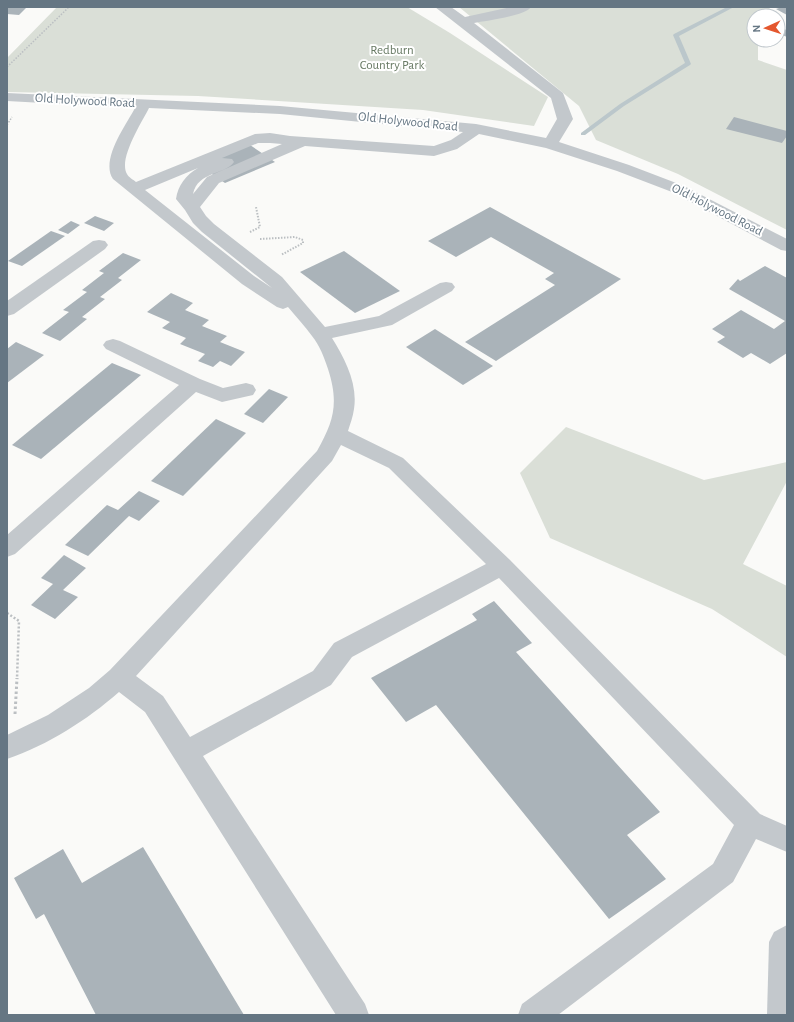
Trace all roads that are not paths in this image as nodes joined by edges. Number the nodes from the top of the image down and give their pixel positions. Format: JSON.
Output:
{"nodes":[{"id":1,"x":442,"y":7,"type":"edge"},
{"id":2,"x":524,"y":7,"type":"edge"},
{"id":3,"x":463,"y":21,"type":"junction"},
{"id":4,"x":7,"y":97,"type":"edge"},
{"id":5,"x":144,"y":104,"type":"junction"},
{"id":6,"x":476,"y":129,"type":"junction"},
{"id":7,"x":296,"y":141,"type":"junction"},
{"id":8,"x":550,"y":144,"type":"junction"},
{"id":9,"x":134,"y":189,"type":"junction"},
{"id":10,"x":99,"y":245,"type":"dead end"},
{"id":11,"x":787,"y":246,"type":"edge"},
{"id":12,"x":446,"y":287,"type":"dead end"},
{"id":13,"x":9,"y":306,"type":"edge"},
{"id":14,"x":316,"y":328,"type":"junction"},
{"id":15,"x":113,"y":346,"type":"dead end"},
{"id":16,"x":193,"y":384,"type":"junction"},
{"id":17,"x":246,"y":390,"type":"dead end"},
{"id":18,"x":337,"y":434,"type":"junction"},
{"id":19,"x":7,"y":548,"type":"edge"},
{"id":20,"x":502,"y":566,"type":"junction"},
{"id":21,"x":119,"y":677,"type":"junction"},
{"id":22,"x":13,"y":745,"type":"edge"},
{"id":23,"x":186,"y":752,"type":"junction"},
{"id":24,"x":750,"y":823,"type":"junction"},
{"id":25,"x":787,"y":839,"type":"edge"},
{"id":26,"x":787,"y":939,"type":"edge"},
{"id":27,"x":354,"y":1015,"type":"edge"},
{"id":28,"x":533,"y":1015,"type":"edge"},
{"id":29,"x":782,"y":1015,"type":"edge"}],
"edges":[{"from":1,"to":3,"type":"street"},
{"from":2,"to":3,"type":"street"},
{"from":3,"to":8,"type":"street"},
{"from":4,"to":5,"type":"street","name":"Old Holywood Road"},
{"from":5,"to":6,"type":"street","name":"Old Holywood Road"},
{"from":5,"to":9,"type":"street"},
{"from":6,"to":7,"type":"street"},
{"from":6,"to":8,"type":"street","name":"Old Holywood Road"},
{"from":7,"to":9,"type":"street"},
{"from":7,"to":14,"type":"street"},
{"from":8,"to":11,"type":"street","name":"Old Holywood Road"},
{"from":9,"to":14,"type":"street"},
{"from":10,"to":13,"type":"street"},
{"from":12,"to":14,"type":"street"},
{"from":14,"to":18,"type":"street"},
{"from":15,"to":16,"type":"street"},
{"from":16,"to":17,"type":"street"},
{"from":16,"to":19,"type":"street"},
{"from":18,"to":20,"type":"street"},
{"from":18,"to":21,"type":"street"},
{"from":20,"to":23,"type":"street"},
{"from":20,"to":24,"type":"street"},
{"from":21,"to":22,"type":"street"},
{"from":21,"to":23,"type":"street"},
{"from":23,"to":27,"type":"street"},
{"from":24,"to":25,"type":"street"},
{"from":24,"to":28,"type":"street"},
{"from":26,"to":29,"type":"street"}]}
